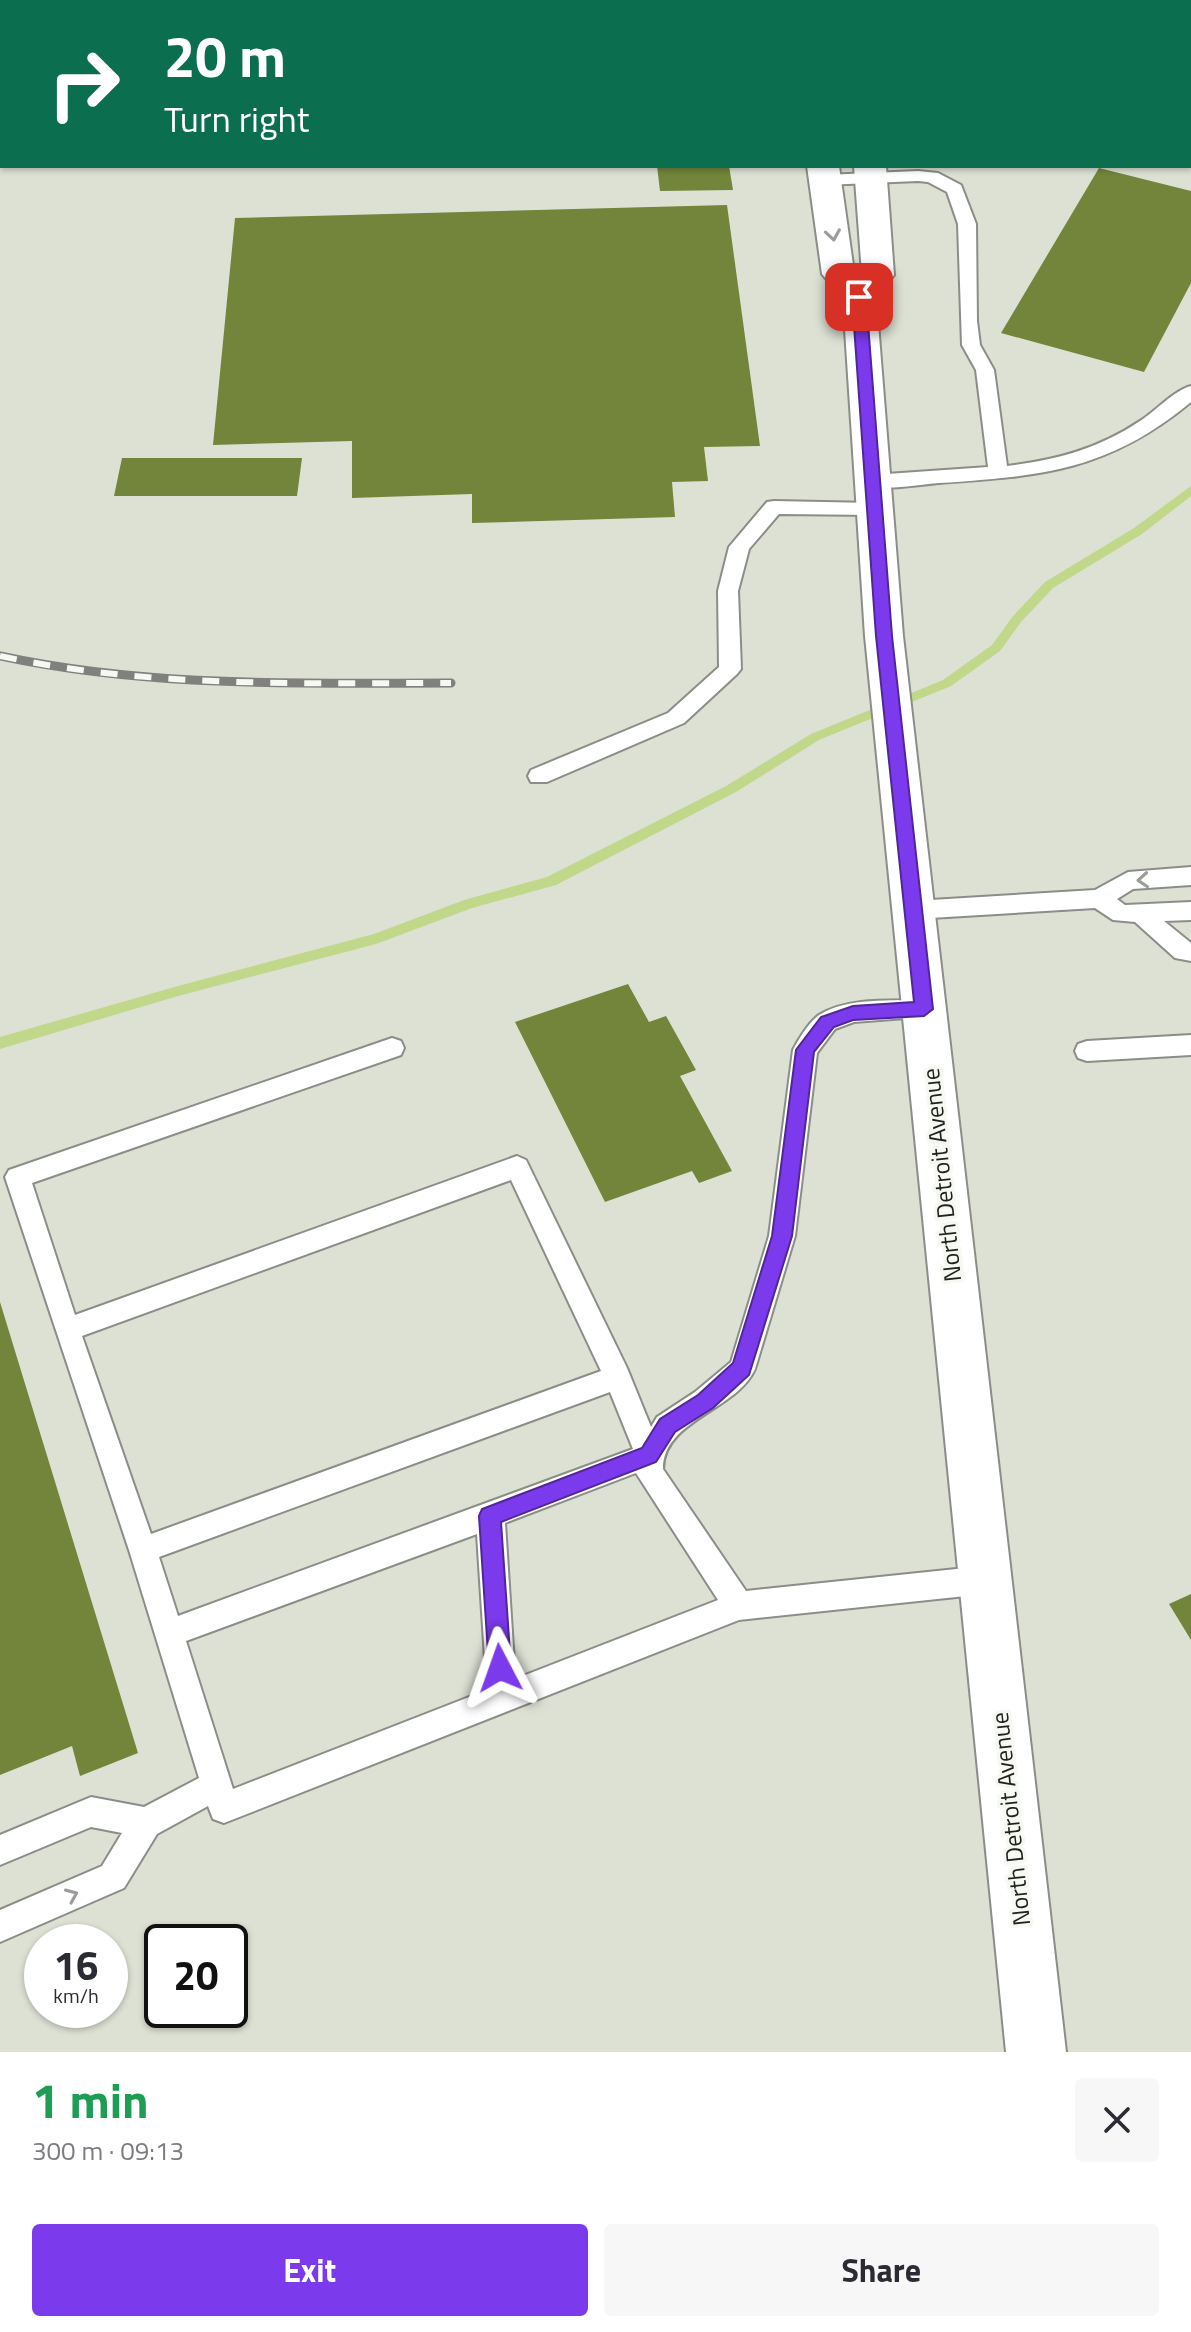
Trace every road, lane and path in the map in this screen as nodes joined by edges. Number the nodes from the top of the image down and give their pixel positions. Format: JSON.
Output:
{"nodes":[{"id":1,"x":871,"y":172,"type":"edge"},
{"id":2,"x":823,"y":173,"type":"edge"},
{"id":3,"x":859,"y":297,"type":"junction"},
{"id":4,"x":1191,"y":392,"type":"edge"},
{"id":5,"x":998,"y":473,"type":"junction"},
{"id":6,"x":873,"y":495,"type":"junction"},
{"id":7,"x":539,"y":776,"type":"dead end"},
{"id":8,"x":1191,"y":876,"type":"edge"},
{"id":9,"x":1099,"y":899,"type":"junction"},
{"id":10,"x":914,"y":910,"type":"junction"},
{"id":11,"x":1191,"y":911,"type":"edge"},
{"id":12,"x":1140,"y":913,"type":"junction"},
{"id":13,"x":1191,"y":952,"type":"edge"},
{"id":14,"x":924,"y":1009,"type":"junction"},
{"id":15,"x":1191,"y":1045,"type":"edge"},
{"id":16,"x":392,"y":1048,"type":"dead end"},
{"id":17,"x":1087,"y":1051,"type":"dead end"},
{"id":18,"x":67,"y":1330,"type":"junction"},
{"id":19,"x":617,"y":1377,"type":"junction"},
{"id":20,"x":649,"y":1455,"type":"junction"},
{"id":21,"x":490,"y":1516,"type":"junction"},
{"id":22,"x":143,"y":1550,"type":"junction"},
{"id":23,"x":985,"y":1580,"type":"junction"},
{"id":24,"x":739,"y":1606,"type":"junction"},
{"id":25,"x":167,"y":1634,"type":"junction"},
{"id":26,"x":502,"y":1699,"type":"junction"},
{"id":27,"x":217,"y":1785,"type":"junction"},
{"id":28,"x":146,"y":1823,"type":"junction"},
{"id":29,"x":0,"y":1850,"type":"edge"},
{"id":30,"x":0,"y":1926,"type":"edge"},
{"id":31,"x":1036,"y":2052,"type":"edge"}],
"edges":[{"from":1,"to":2,"type":"lane"},
{"from":1,"to":3,"type":"main road"},
{"from":1,"to":5,"type":"lane"},
{"from":2,"to":3,"type":"main road","one_way":true},
{"from":3,"to":6,"type":"main road","name":"North Detroit Avenue"},
{"from":4,"to":5,"type":"lane"},
{"from":5,"to":6,"type":"lane"},
{"from":6,"to":7,"type":"lane"},
{"from":6,"to":10,"type":"main road","name":"North Detroit Avenue"},
{"from":8,"to":9,"type":"lane","one_way":true},
{"from":9,"to":10,"type":"lane"},
{"from":9,"to":12,"type":"lane"},
{"from":10,"to":14,"type":"main road","name":"North Detroit Avenue"},
{"from":11,"to":12,"type":"lane"},
{"from":12,"to":13,"type":"lane"},
{"from":14,"to":20,"type":"lane"},
{"from":14,"to":23,"type":"main road","name":"North Detroit Avenue"},
{"from":15,"to":17,"type":"lane"},
{"from":16,"to":18,"type":"lane"},
{"from":18,"to":19,"type":"lane"},
{"from":18,"to":22,"type":"lane"},
{"from":19,"to":20,"type":"lane"},
{"from":19,"to":22,"type":"lane"},
{"from":20,"to":21,"type":"lane"},
{"from":20,"to":24,"type":"lane"},
{"from":21,"to":25,"type":"lane"},
{"from":21,"to":26,"type":"lane"},
{"from":22,"to":25,"type":"lane"},
{"from":23,"to":24,"type":"lane"},
{"from":23,"to":31,"type":"main road","name":"North Detroit Avenue"},
{"from":24,"to":26,"type":"lane"},
{"from":25,"to":27,"type":"lane"},
{"from":26,"to":27,"type":"lane"},
{"from":27,"to":28,"type":"lane"},
{"from":28,"to":29,"type":"lane"},
{"from":30,"to":28,"type":"lane","one_way":true}]}
